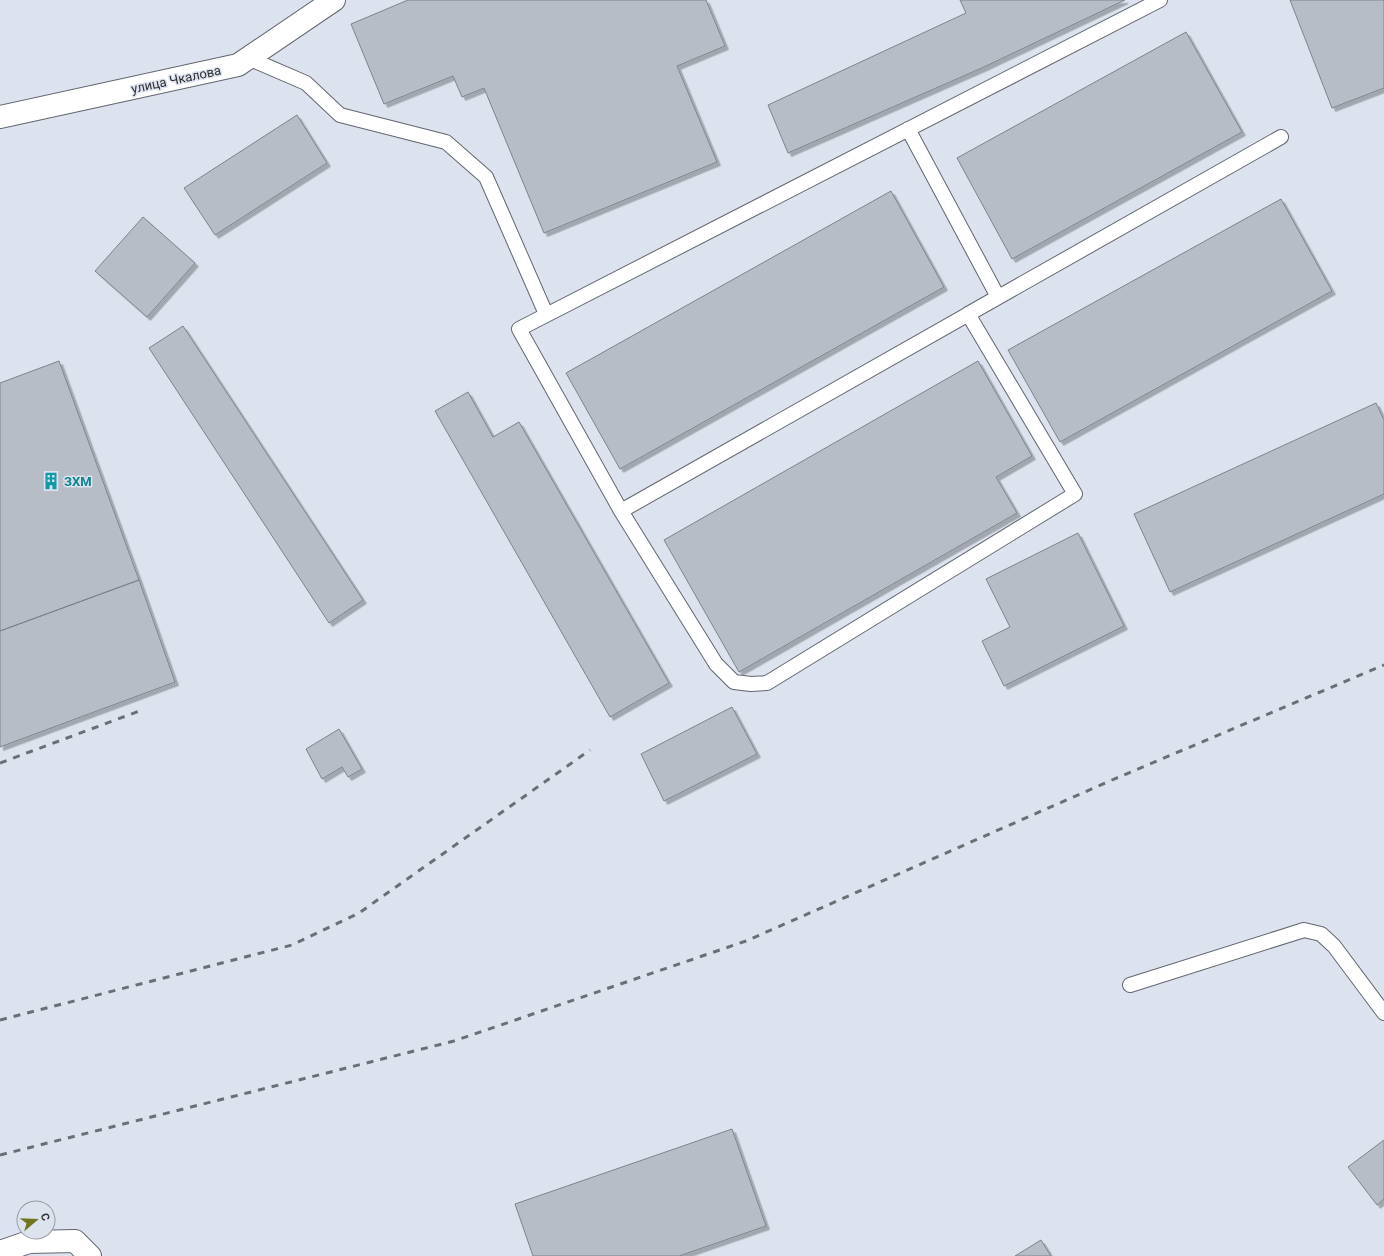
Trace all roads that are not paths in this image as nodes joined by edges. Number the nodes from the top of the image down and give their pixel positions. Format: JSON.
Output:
{"nodes":[{"id":1,"x":334,"y":0,"type":"edge"},
{"id":2,"x":1160,"y":0,"type":"edge"},
{"id":3,"x":248,"y":58,"type":"junction"},
{"id":4,"x":0,"y":116,"type":"edge"},
{"id":5,"x":908,"y":129,"type":"junction"},
{"id":6,"x":1281,"y":137,"type":"dead end"},
{"id":7,"x":998,"y":297,"type":"junction"},
{"id":8,"x":546,"y":314,"type":"junction"},
{"id":9,"x":968,"y":314,"type":"junction"},
{"id":10,"x":621,"y":511,"type":"junction"},
{"id":11,"x":1130,"y":985,"type":"dead end"},
{"id":12,"x":1384,"y":1013,"type":"edge"},
{"id":13,"x":0,"y":1252,"type":"edge"},
{"id":14,"x":90,"y":1256,"type":"edge"}],
"edges":[{"from":1,"to":3,"type":"street","name":"улица Чкалова"},
{"from":2,"to":5,"type":"lane"},
{"from":3,"to":4,"type":"street","name":"улица Чкалова"},
{"from":3,"to":8,"type":"lane"},
{"from":5,"to":7,"type":"lane"},
{"from":5,"to":8,"type":"lane"},
{"from":6,"to":7,"type":"lane"},
{"from":7,"to":9,"type":"lane"},
{"from":8,"to":10,"type":"lane"},
{"from":9,"to":10,"type":"lane"},
{"from":9,"to":10,"type":"lane"},
{"from":11,"to":12,"type":"lane"},
{"from":13,"to":14,"type":"street"}]}
